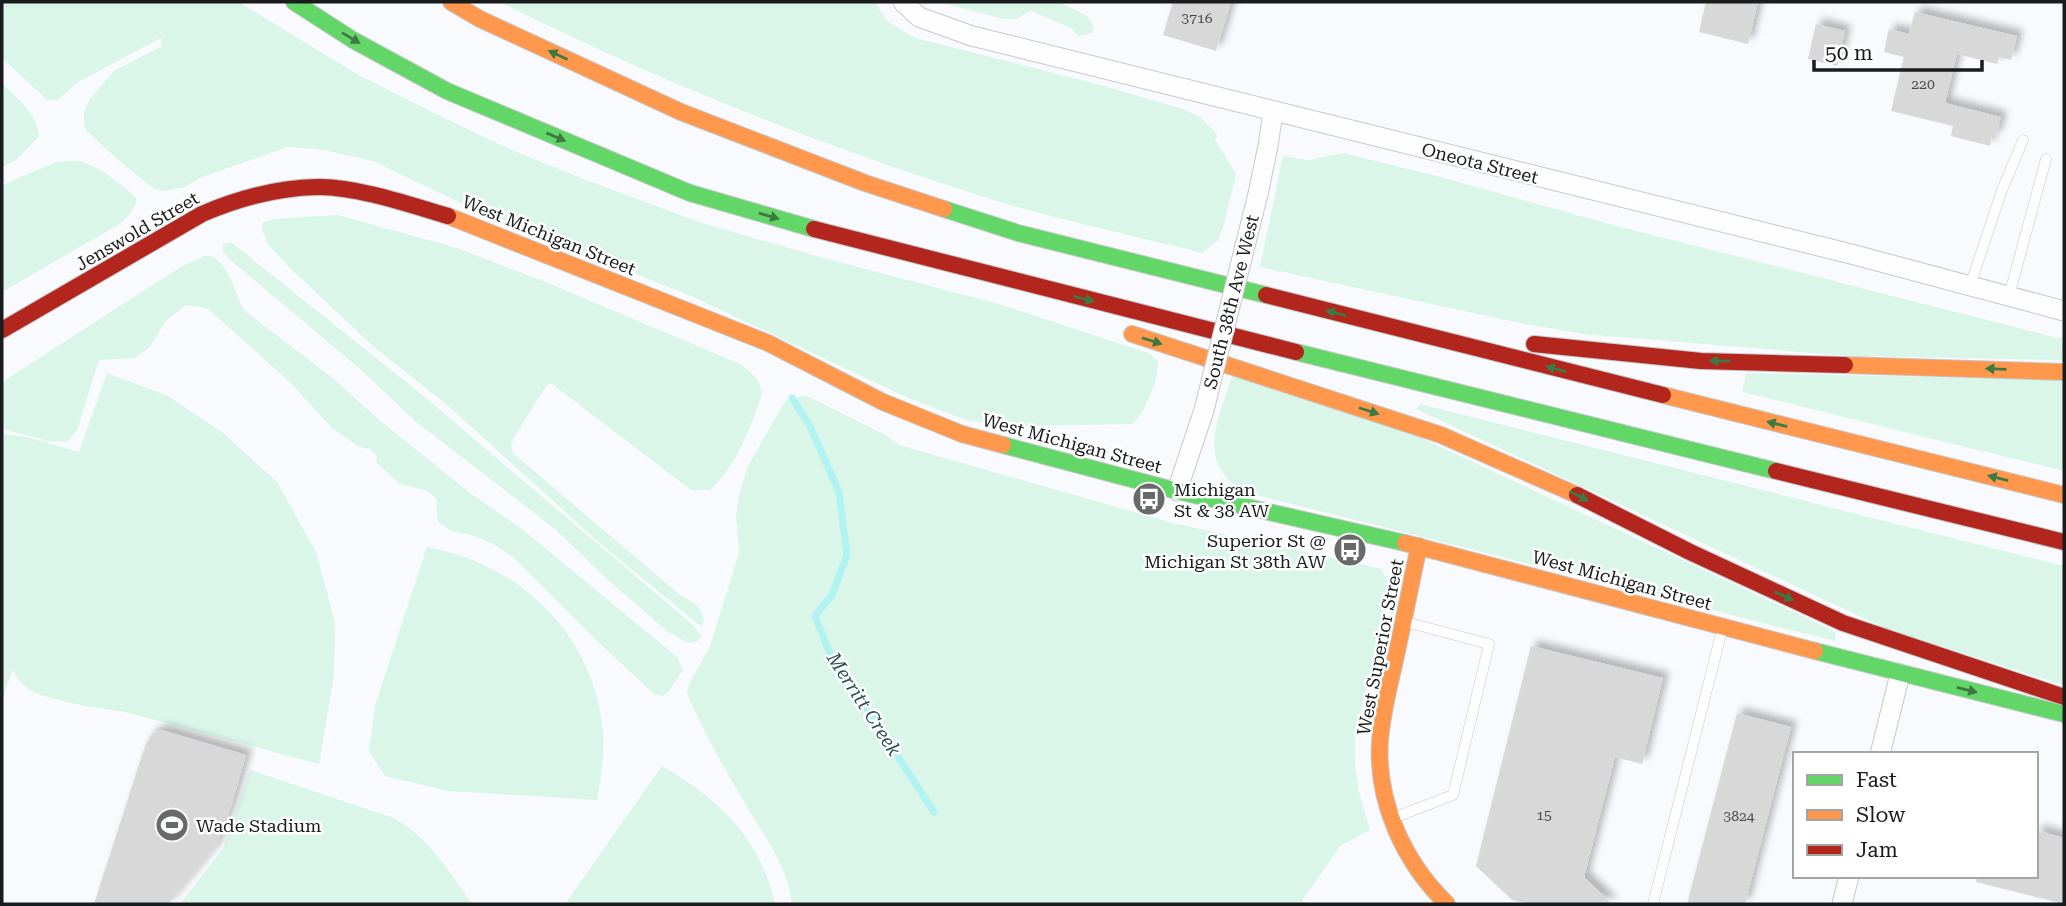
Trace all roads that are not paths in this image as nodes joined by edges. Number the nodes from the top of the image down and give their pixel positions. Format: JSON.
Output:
{"nodes":[{"id":1,"x":294,"y":2,"type":"edge"},
{"id":2,"x":451,"y":2,"type":"edge"},
{"id":3,"x":903,"y":2,"type":"edge"},
{"id":4,"x":1273,"y":111,"type":"junction"},
{"id":5,"x":2023,"y":140,"type":"dead end"},
{"id":6,"x":2046,"y":159,"type":"dead end"},
{"id":7,"x":343,"y":189,"type":"joint"},
{"id":8,"x":999,"y":278,"type":"junction"},
{"id":9,"x":1970,"y":286,"type":"junction"},
{"id":10,"x":2010,"y":296,"type":"junction"},
{"id":11,"x":1069,"y":310,"type":"dead end"},
{"id":12,"x":2064,"y":311,"type":"edge"},
{"id":13,"x":2,"y":330,"type":"edge"},
{"id":14,"x":1119,"y":330,"type":"dead end"},
{"id":15,"x":1410,"y":332,"type":"junction"},
{"id":16,"x":2064,"y":372,"type":"edge"},
{"id":17,"x":1177,"y":491,"type":"junction"},
{"id":18,"x":2064,"y":495,"type":"edge"},
{"id":19,"x":2064,"y":542,"type":"edge"},
{"id":20,"x":1419,"y":546,"type":"junction"},
{"id":21,"x":1404,"y":621,"type":"junction"},
{"id":22,"x":1723,"y":627,"type":"junction"},
{"id":23,"x":1900,"y":674,"type":"junction"},
{"id":24,"x":2064,"y":697,"type":"edge"},
{"id":25,"x":2064,"y":713,"type":"edge"},
{"id":26,"x":1880,"y":752,"type":"edge"},
{"id":27,"x":1392,"y":818,"type":"junction"},
{"id":28,"x":1848,"y":878,"type":"edge"},
{"id":29,"x":1447,"y":904,"type":"edge"},
{"id":30,"x":1653,"y":904,"type":"edge"},
{"id":31,"x":1842,"y":904,"type":"edge"}],
"edges":[{"from":1,"to":8,"type":"main road","one_way":true},
{"from":15,"to":2,"type":"main road","one_way":true},
{"from":3,"to":4,"type":"street","name":"Oneota Street"},
{"from":4,"to":9,"type":"street","name":"Oneota Street"},
{"from":4,"to":17,"type":"street","name":"South 38th Ave West","bridge":true},
{"from":5,"to":9,"type":"lane"},
{"from":6,"to":10,"type":"lane"},
{"from":7,"to":13,"type":"main road","name":"Jenswold Street"},
{"from":7,"to":17,"type":"main road","name":"West Michigan Street"},
{"from":8,"to":11,"type":"main road"},
{"from":8,"to":19,"type":"main road","one_way":true},
{"from":9,"to":10,"type":"street","name":"Oneota Street"},
{"from":10,"to":12,"type":"street","name":"Oneota Street"},
{"from":14,"to":24,"type":"main road","one_way":true},
{"from":16,"to":15,"type":"main road","one_way":true},
{"from":18,"to":15,"type":"main road","one_way":true},
{"from":17,"to":20,"type":"main road","name":"West Michigan Street"},
{"from":20,"to":21,"type":"main road","name":"West Superior Street"},
{"from":20,"to":22,"type":"main road","name":"West Michigan Street"},
{"from":21,"to":27,"type":"main road","name":"West Superior Street"},
{"from":21,"to":27,"type":"lane"},
{"from":22,"to":23,"type":"main road","name":"West Michigan Street"},
{"from":22,"to":30,"type":"lane"},
{"from":23,"to":25,"type":"main road","name":"West Michigan Street","one_way":true},
{"from":23,"to":26,"type":"street"},
{"from":27,"to":29,"type":"main road","name":"West Superior Street"},
{"from":28,"to":31,"type":"street"}]}
